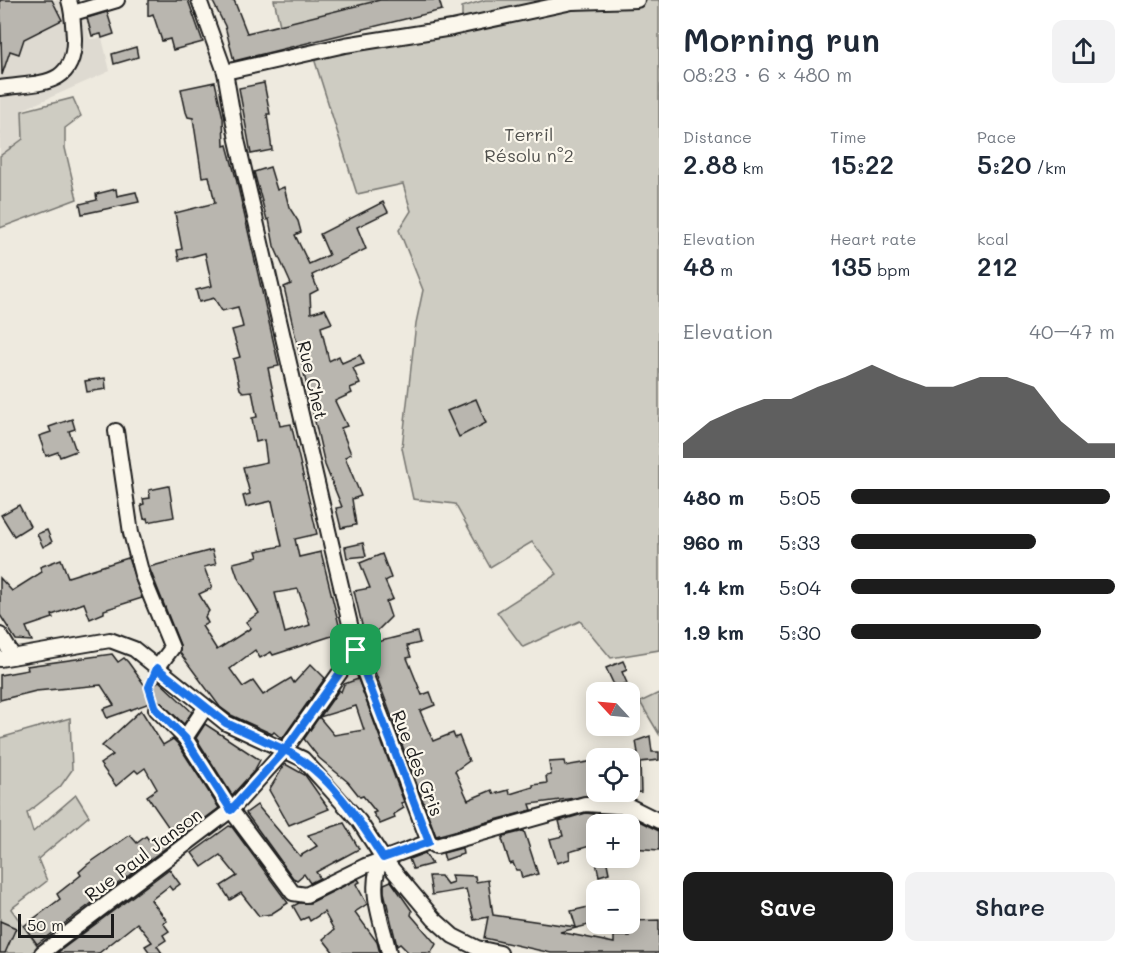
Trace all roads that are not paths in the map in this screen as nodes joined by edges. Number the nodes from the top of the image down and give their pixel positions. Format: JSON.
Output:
{"nodes":[{"id":1,"x":117,"y":0,"type":"edge"},
{"id":2,"x":199,"y":0,"type":"edge"},
{"id":3,"x":637,"y":0,"type":"edge"},
{"id":4,"x":71,"y":6,"type":"edge"},
{"id":5,"x":225,"y":72,"type":"junction"},
{"id":6,"x":0,"y":88,"type":"edge"},
{"id":7,"x":116,"y":431,"type":"dead end"},
{"id":8,"x":0,"y":635,"type":"edge"},
{"id":9,"x":356,"y":650,"type":"junction"},
{"id":10,"x":7,"y":657,"type":"edge"},
{"id":11,"x":157,"y":668,"type":"junction"},
{"id":12,"x":205,"y":708,"type":"junction"},
{"id":13,"x":156,"y":709,"type":"road end"},
{"id":14,"x":185,"y":738,"type":"junction"},
{"id":15,"x":285,"y":750,"type":"junction"},
{"id":16,"x":231,"y":810,"type":"junction"},
{"id":17,"x":659,"y":820,"type":"edge"},
{"id":18,"x":429,"y":842,"type":"junction"},
{"id":19,"x":383,"y":858,"type":"junction"},
{"id":20,"x":42,"y":953,"type":"edge"},
{"id":21,"x":389,"y":953,"type":"edge"},
{"id":22,"x":500,"y":953,"type":"edge"}],
"edges":[{"from":1,"to":4,"type":"street"},
{"from":2,"to":5,"type":"street","name":"Rue Chet"},
{"from":3,"to":5,"type":"street"},
{"from":4,"to":6,"type":"street"},
{"from":5,"to":9,"type":"street","name":"Rue Chet"},
{"from":7,"to":11,"type":"street"},
{"from":8,"to":10,"type":"street"},
{"from":9,"to":15,"type":"street"},
{"from":9,"to":18,"type":"street","name":"Rue des Gris"},
{"from":10,"to":11,"type":"street"},
{"from":11,"to":12,"type":"street"},
{"from":12,"to":14,"type":"street"},
{"from":12,"to":15,"type":"street"},
{"from":13,"to":14,"type":"street","name":"Rue des Gris"},
{"from":14,"to":16,"type":"street","name":"Rue des Gris"},
{"from":15,"to":16,"type":"street","name":"Rue Paul Janson"},
{"from":15,"to":19,"type":"street"},
{"from":16,"to":19,"type":"street","name":"Rue des Gris"},
{"from":16,"to":20,"type":"street","name":"Rue Paul Janson"},
{"from":17,"to":18,"type":"street"},
{"from":18,"to":19,"type":"street","name":"Rue des Gris"},
{"from":19,"to":21,"type":"street"},
{"from":19,"to":22,"type":"street"}]}
